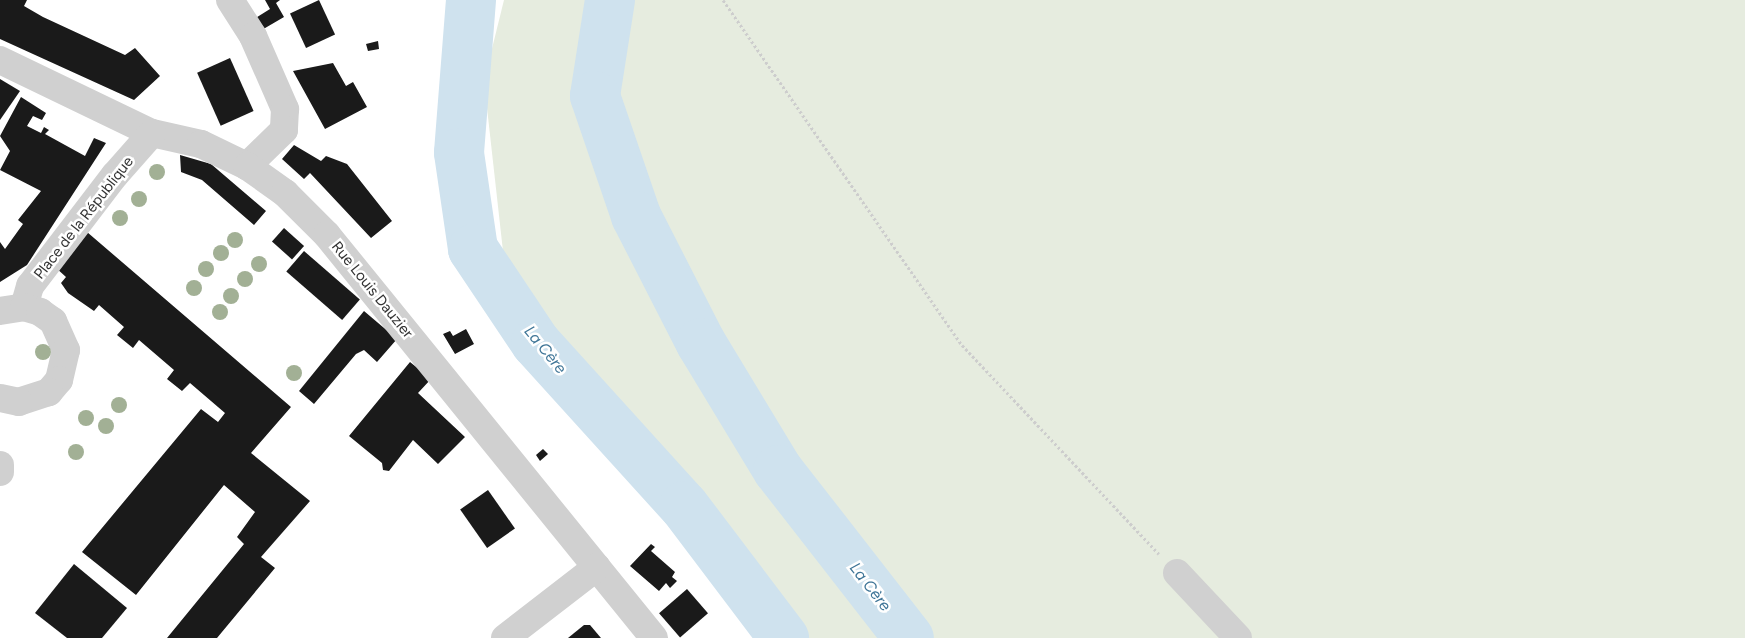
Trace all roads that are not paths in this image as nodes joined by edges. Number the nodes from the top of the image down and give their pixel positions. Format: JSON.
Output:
{"nodes":[{"id":1,"x":230,"y":0,"type":"edge"},
{"id":2,"x":0,"y":60,"type":"edge"},
{"id":3,"x":152,"y":133,"type":"junction"},
{"id":4,"x":247,"y":166,"type":"junction"},
{"id":5,"x":12,"y":309,"type":"edge"},
{"id":6,"x":1,"y":406,"type":"edge"},
{"id":7,"x":0,"y":465,"type":"edge"},
{"id":8,"x":0,"y":472,"type":"edge"},
{"id":9,"x":597,"y":567,"type":"junction"},
{"id":10,"x":1176,"y":573,"type":"road end"},
{"id":11,"x":505,"y":638,"type":"edge"},
{"id":12,"x":654,"y":638,"type":"edge"},
{"id":13,"x":1238,"y":638,"type":"edge"}],
"edges":[{"from":1,"to":4,"type":"street"},
{"from":2,"to":3,"type":"street","name":"Rue Louis Dauzier"},
{"from":3,"to":4,"type":"street","name":"Rue Louis Dauzier"},
{"from":3,"to":5,"type":"street","name":"Place de la République"},
{"from":4,"to":9,"type":"street","name":"Rue Louis Dauzier"},
{"from":5,"to":6,"type":"street","name":"Place de la République"},
{"from":7,"to":8,"type":"street"},
{"from":9,"to":11,"type":"street"},
{"from":9,"to":12,"type":"street","name":"Rue Louis Dauzier"},
{"from":10,"to":13,"type":"street"}]}
